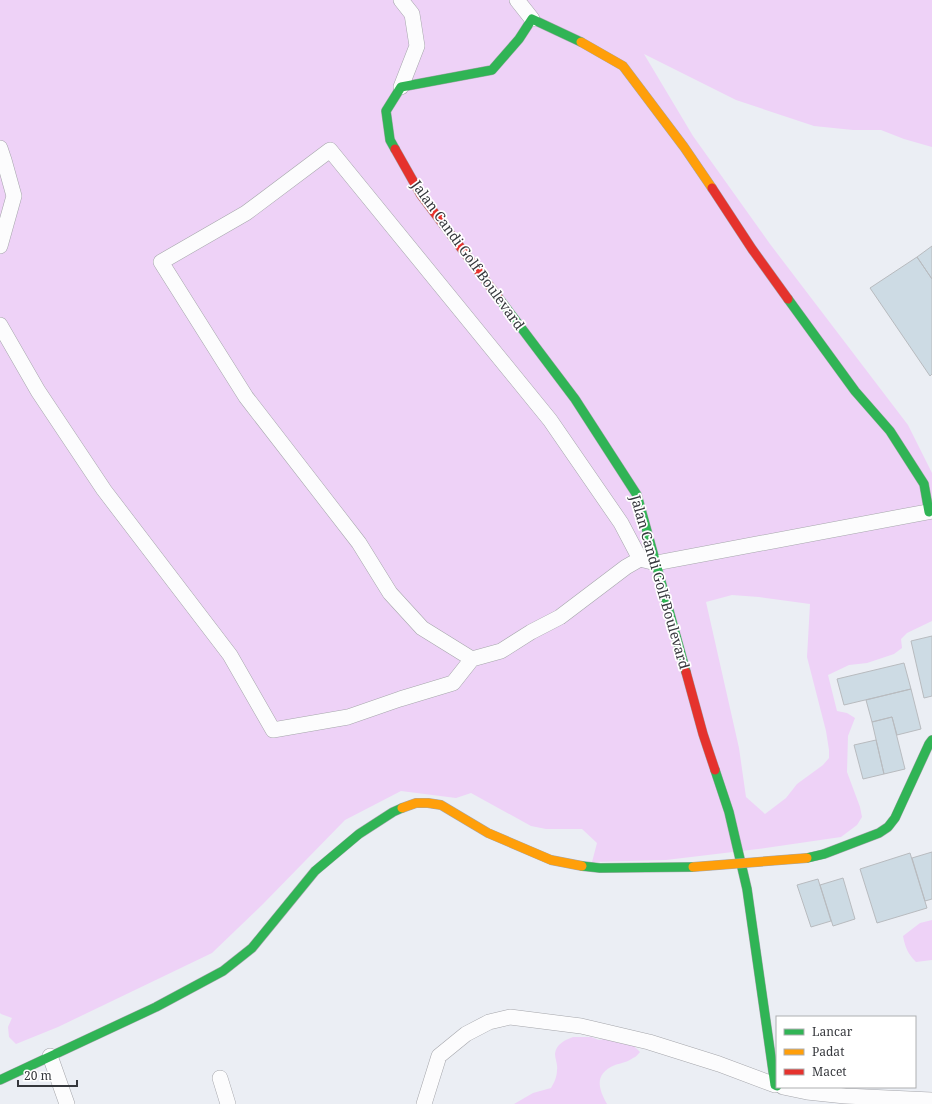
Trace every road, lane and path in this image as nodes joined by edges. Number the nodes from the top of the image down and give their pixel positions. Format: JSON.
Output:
{"nodes":[{"id":1,"x":401,"y":0,"type":"edge"},
{"id":2,"x":517,"y":0,"type":"edge"},
{"id":3,"x":532,"y":19,"type":"junction"},
{"id":4,"x":401,"y":87,"type":"junction"},
{"id":5,"x":0,"y":148,"type":"edge"},
{"id":6,"x":0,"y":246,"type":"edge"},
{"id":7,"x":0,"y":325,"type":"edge"},
{"id":8,"x":931,"y":512,"type":"edge"},
{"id":9,"x":640,"y":559,"type":"junction"},
{"id":10,"x":656,"y":563,"type":"junction"},
{"id":11,"x":472,"y":659,"type":"junction"},
{"id":12,"x":932,"y":740,"type":"edge"},
{"id":13,"x":50,"y":1056,"type":"junction"},
{"id":14,"x":776,"y":1074,"type":"edge"},
{"id":15,"x":220,"y":1078,"type":"dead end"},
{"id":16,"x":0,"y":1080,"type":"edge"},
{"id":17,"x":776,"y":1085,"type":"edge"},
{"id":18,"x":788,"y":1088,"type":"edge"},
{"id":19,"x":932,"y":1100,"type":"edge"},
{"id":20,"x":67,"y":1104,"type":"edge"},
{"id":21,"x":228,"y":1104,"type":"edge"},
{"id":22,"x":424,"y":1104,"type":"edge"}],
"edges":[{"from":1,"to":4,"type":"street"},
{"from":2,"to":3,"type":"street"},
{"from":3,"to":4,"type":"street"},
{"from":3,"to":8,"type":"street"},
{"from":4,"to":10,"type":"street","name":"Jalan Candi Golf Boulevard"},
{"from":5,"to":6,"type":"street"},
{"from":7,"to":11,"type":"street"},
{"from":8,"to":10,"type":"street"},
{"from":9,"to":10,"type":"street"},
{"from":9,"to":11,"type":"street"},
{"from":9,"to":11,"type":"street"},
{"from":10,"to":14,"type":"street","name":"Jalan Candi Golf Boulevard"},
{"from":12,"to":13,"type":"street","bridge":true},
{"from":13,"to":16,"type":"street"},
{"from":13,"to":20,"type":"street"},
{"from":15,"to":21,"type":"street"},
{"from":17,"to":22,"type":"street"},
{"from":18,"to":19,"type":"street"}]}
